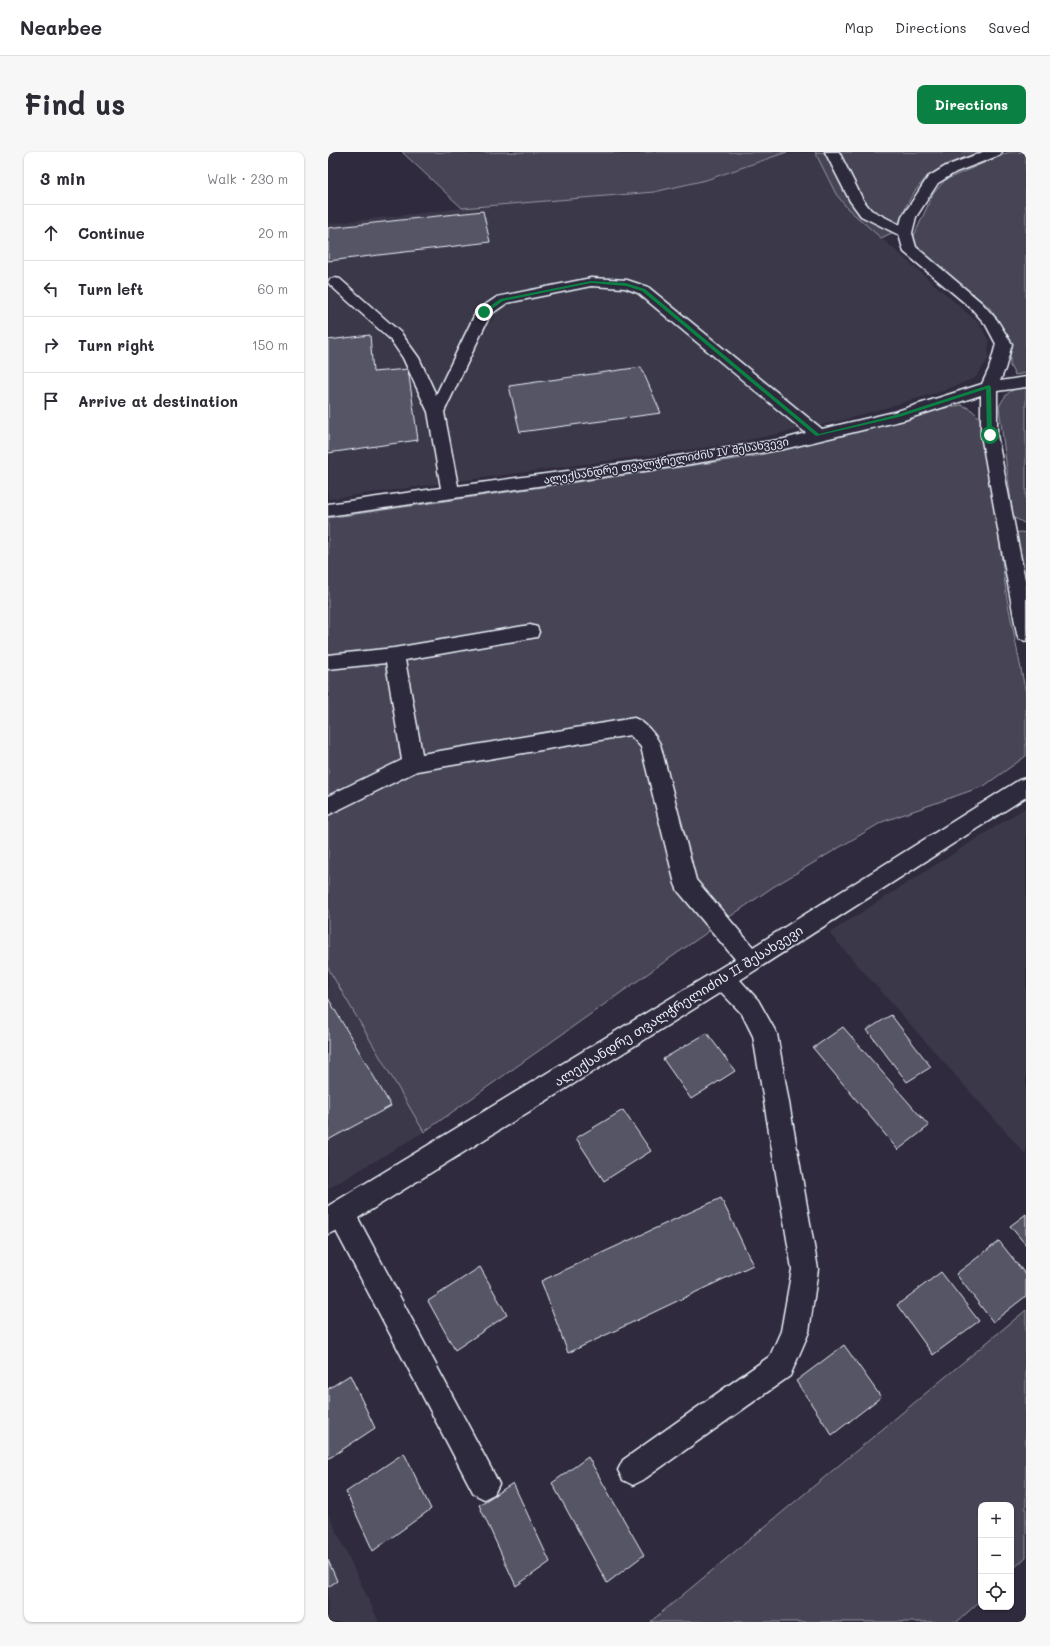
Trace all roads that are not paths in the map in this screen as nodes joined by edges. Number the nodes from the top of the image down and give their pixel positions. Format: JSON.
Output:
{"nodes":[{"id":1,"x":832,"y":152,"type":"edge"},
{"id":2,"x":995,"y":152,"type":"edge"},
{"id":3,"x":905,"y":233,"type":"junction"},
{"id":4,"x":335,"y":282,"type":"dead end"},
{"id":5,"x":1026,"y":382,"type":"edge"},
{"id":6,"x":989,"y":387,"type":"junction"},
{"id":7,"x":436,"y":412,"type":"junction"},
{"id":8,"x":818,"y":435,"type":"junction"},
{"id":9,"x":450,"y":492,"type":"junction"},
{"id":10,"x":328,"y":510,"type":"edge"},
{"id":11,"x":1006,"y":524,"type":"junction"},
{"id":12,"x":1026,"y":530,"type":"edge"},
{"id":13,"x":530,"y":632,"type":"dead end"},
{"id":14,"x":1026,"y":634,"type":"edge"},
{"id":15,"x":394,"y":655,"type":"junction"},
{"id":16,"x":328,"y":662,"type":"edge"},
{"id":17,"x":413,"y":764,"type":"junction"},
{"id":18,"x":1026,"y":786,"type":"edge"},
{"id":19,"x":328,"y":806,"type":"edge"},
{"id":20,"x":751,"y":961,"type":"junction"},
{"id":21,"x":724,"y":978,"type":"junction"},
{"id":22,"x":334,"y":1217,"type":"edge"},
{"id":23,"x":633,"y":1470,"type":"dead end"},
{"id":24,"x":484,"y":1484,"type":"dead end"}],
"edges":[{"from":1,"to":3,"type":"street"},
{"from":2,"to":3,"type":"street"},
{"from":3,"to":6,"type":"street"},
{"from":4,"to":7,"type":"street"},
{"from":5,"to":6,"type":"street","name":"ალექსანდრე თვალჭრელიძის IV შესახვევი"},
{"from":6,"to":8,"type":"street","name":"ალექსანდრე თვალჭრელიძის IV შესახვევი"},
{"from":6,"to":11,"type":"street"},
{"from":7,"to":8,"type":"street"},
{"from":7,"to":9,"type":"street"},
{"from":8,"to":9,"type":"street","name":"ალექსანდრე თვალჭრელიძის IV შესახვევი"},
{"from":9,"to":10,"type":"street","name":"ალექსანდრე თვალჭრელიძის IV შესახვევი"},
{"from":11,"to":12,"type":"street"},
{"from":11,"to":14,"type":"street"},
{"from":13,"to":15,"type":"street"},
{"from":15,"to":16,"type":"street"},
{"from":15,"to":17,"type":"street"},
{"from":17,"to":19,"type":"street"},
{"from":17,"to":20,"type":"street"},
{"from":18,"to":20,"type":"street","name":"ალექსანდრე თვალჭრელიძის II შესახვევი"},
{"from":20,"to":21,"type":"street","name":"ალექსანდრე თვალჭრელიძის II შესახვევი"},
{"from":21,"to":22,"type":"street","name":"ალექსანდრე თვალჭრელიძის II შესახვევი"},
{"from":21,"to":23,"type":"street"},
{"from":22,"to":24,"type":"street"}]}
